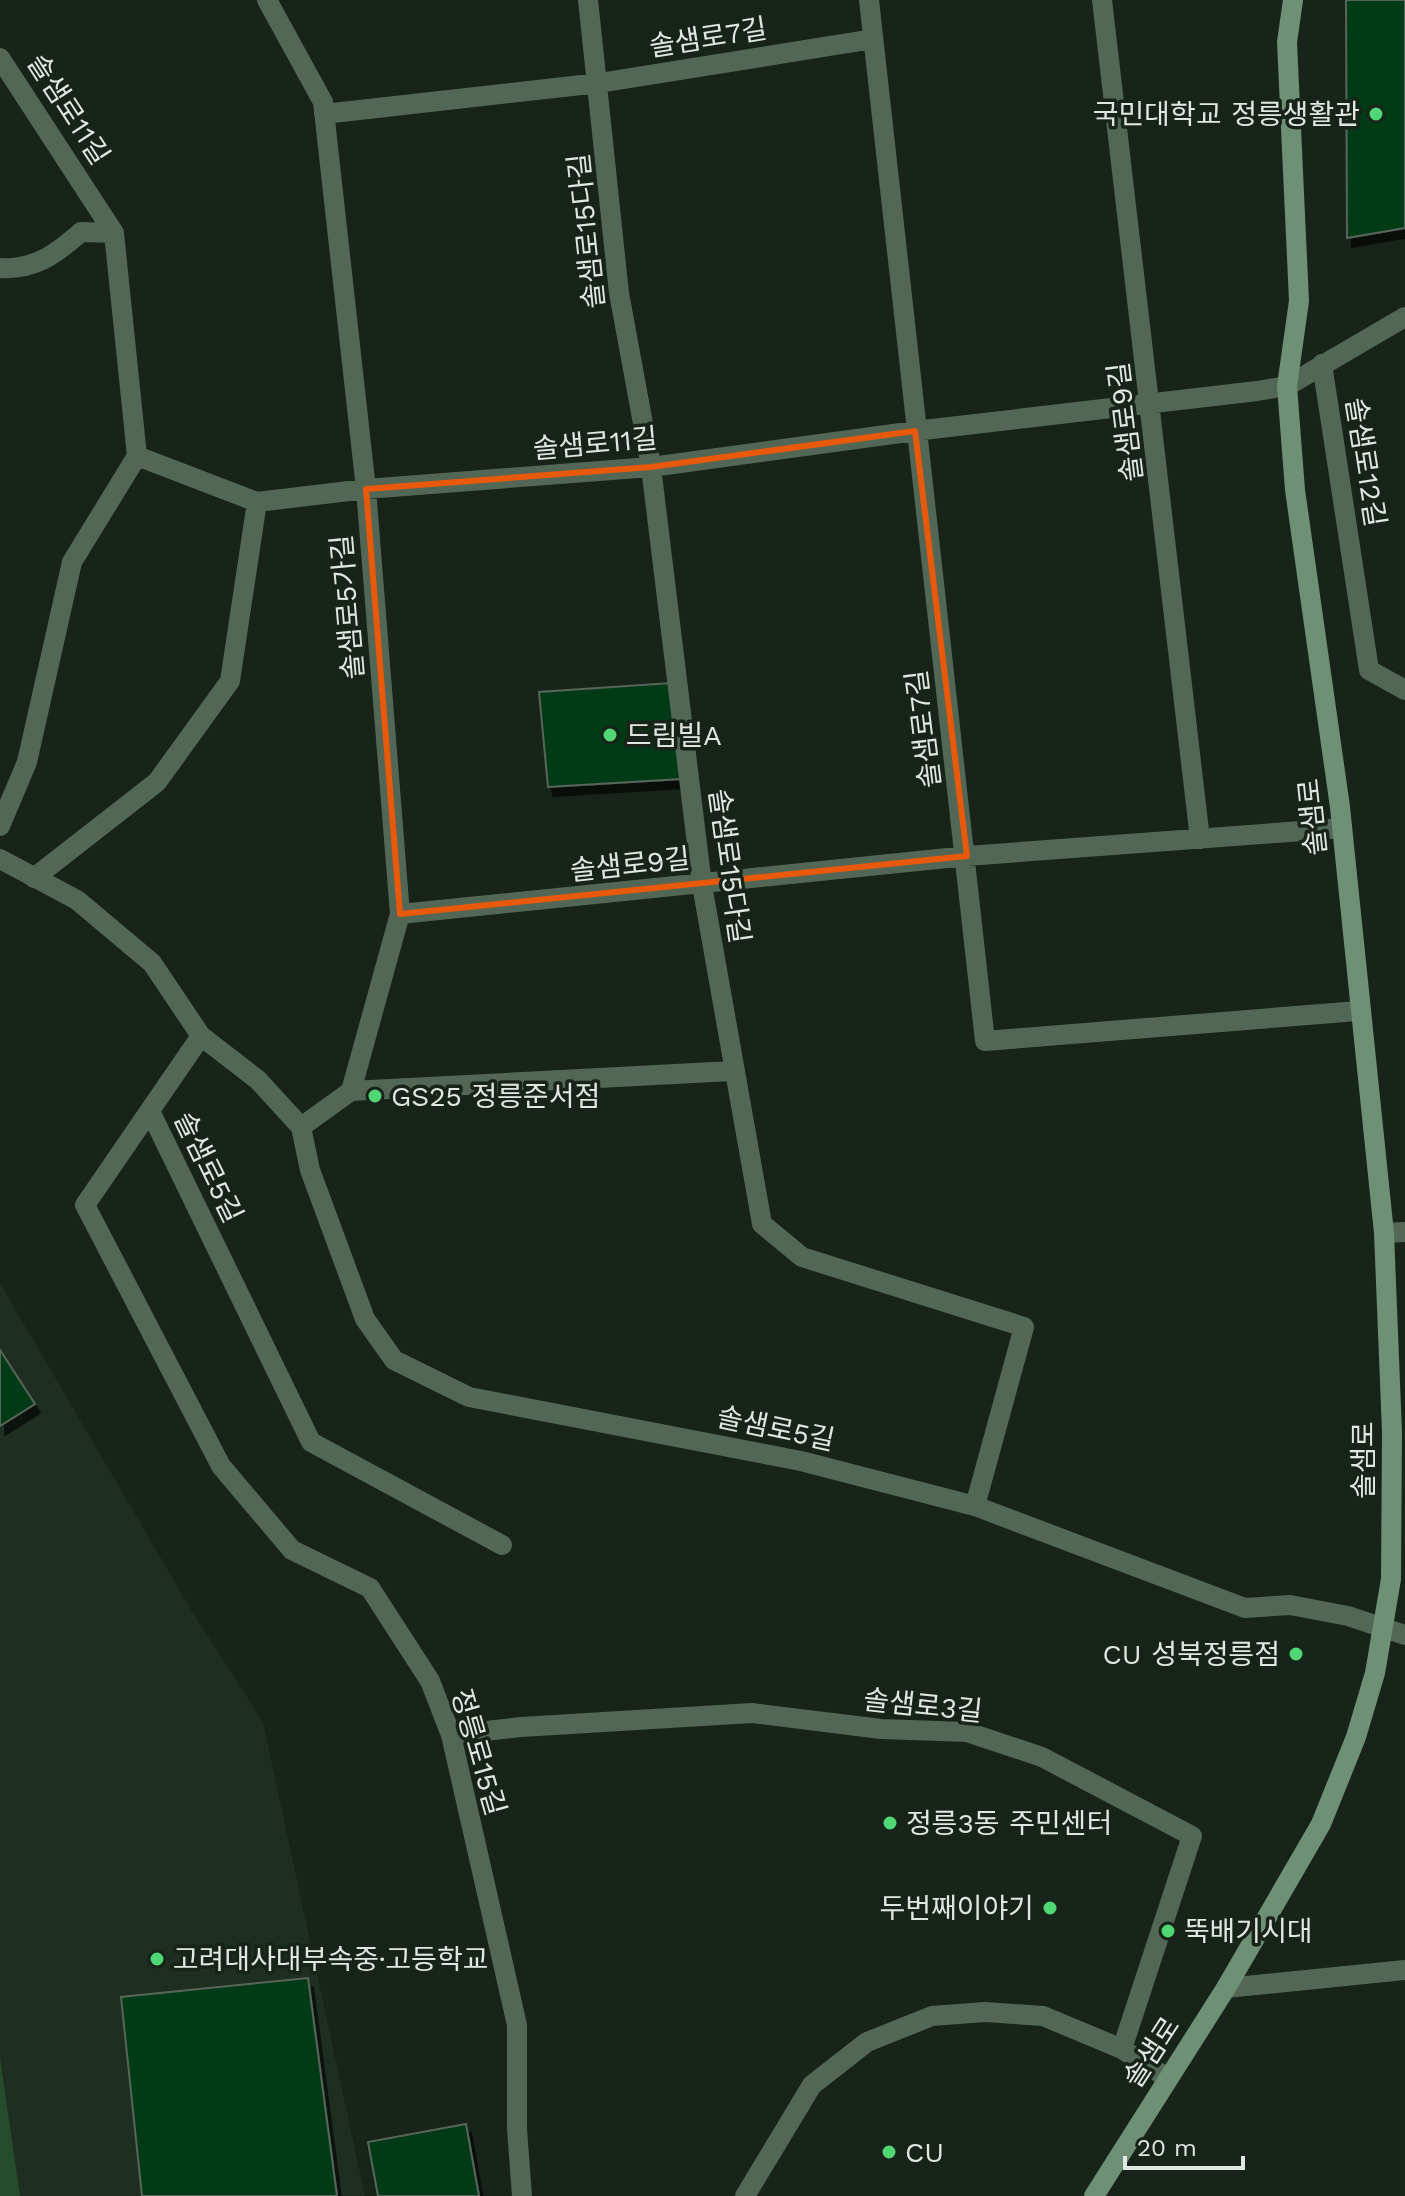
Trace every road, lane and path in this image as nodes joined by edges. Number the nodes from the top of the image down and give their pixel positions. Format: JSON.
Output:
{"nodes":[{"id":1,"x":267,"y":0,"type":"edge"},
{"id":2,"x":588,"y":0,"type":"edge"},
{"id":3,"x":869,"y":0,"type":"edge"},
{"id":4,"x":1102,"y":0,"type":"edge"},
{"id":5,"x":1293,"y":0,"type":"edge"},
{"id":6,"x":873,"y":39,"type":"junction"},
{"id":7,"x":0,"y":58,"type":"edge"},
{"id":8,"x":599,"y":83,"type":"junction"},
{"id":9,"x":324,"y":114,"type":"junction"},
{"id":10,"x":114,"y":233,"type":"junction"},
{"id":11,"x":0,"y":268,"type":"edge"},
{"id":12,"x":1405,"y":317,"type":"edge"},
{"id":13,"x":1322,"y":364,"type":"junction"},
{"id":14,"x":1287,"y":386,"type":"junction"},
{"id":15,"x":1152,"y":403,"type":"junction"},
{"id":16,"x":915,"y":431,"type":"junction"},
{"id":17,"x":137,"y":456,"type":"junction"},
{"id":18,"x":651,"y":467,"type":"junction"},
{"id":19,"x":366,"y":489,"type":"junction"},
{"id":20,"x":257,"y":502,"type":"junction"},
{"id":21,"x":1405,"y":690,"type":"edge"},
{"id":22,"x":0,"y":826,"type":"edge"},
{"id":23,"x":1342,"y":828,"type":"junction"},
{"id":24,"x":1200,"y":839,"type":"junction"},
{"id":25,"x":967,"y":856,"type":"junction"},
{"id":26,"x":0,"y":859,"type":"edge"},
{"id":27,"x":34,"y":878,"type":"junction"},
{"id":28,"x":702,"y":885,"type":"junction"},
{"id":29,"x":400,"y":914,"type":"junction"},
{"id":30,"x":1358,"y":1011,"type":"junction"},
{"id":31,"x":201,"y":1036,"type":"junction"},
{"id":32,"x":732,"y":1071,"type":"junction"},
{"id":33,"x":351,"y":1091,"type":"junction"},
{"id":34,"x":150,"y":1111,"type":"junction"},
{"id":35,"x":301,"y":1127,"type":"junction"},
{"id":36,"x":85,"y":1205,"type":"joint"},
{"id":37,"x":1405,"y":1232,"type":"edge"},
{"id":38,"x":1384,"y":1233,"type":"junction"},
{"id":39,"x":975,"y":1506,"type":"junction"},
{"id":40,"x":502,"y":1545,"type":"dead end"},
{"id":41,"x":1384,"y":1631,"type":"junction"},
{"id":42,"x":1405,"y":1635,"type":"edge"},
{"id":43,"x":451,"y":1735,"type":"junction"},
{"id":44,"x":1405,"y":1970,"type":"edge"},
{"id":45,"x":1226,"y":1988,"type":"junction"},
{"id":46,"x":1122,"y":2049,"type":"junction"},
{"id":47,"x":1166,"y":2077,"type":"junction"},
{"id":48,"x":522,"y":2196,"type":"edge"},
{"id":49,"x":745,"y":2196,"type":"edge"},
{"id":50,"x":1094,"y":2196,"type":"edge"}],
"edges":[{"from":1,"to":9,"type":"street","name":"솔샘로5가길"},
{"from":2,"to":8,"type":"street","name":"솔샘로15다길"},
{"from":3,"to":6,"type":"street","name":"솔샘로7길"},
{"from":4,"to":15,"type":"street","name":"솔샘로9길"},
{"from":5,"to":14,"type":"main road","name":"솔샘로"},
{"from":6,"to":8,"type":"street","name":"솔샘로7길"},
{"from":6,"to":16,"type":"street","name":"솔샘로7길"},
{"from":7,"to":10,"type":"street","name":"솔샘로11길"},
{"from":8,"to":9,"type":"street"},
{"from":8,"to":18,"type":"street","name":"솔샘로15다길"},
{"from":9,"to":19,"type":"street","name":"솔샘로5가길"},
{"from":10,"to":11,"type":"street"},
{"from":10,"to":17,"type":"street","name":"솔샘로11길"},
{"from":12,"to":13,"type":"street"},
{"from":13,"to":14,"type":"street"},
{"from":13,"to":21,"type":"street","name":"솔샘로12길"},
{"from":14,"to":15,"type":"street","name":"솔샘로11길"},
{"from":14,"to":23,"type":"main road","name":"솔샘로"},
{"from":15,"to":16,"type":"street","name":"솔샘로11길"},
{"from":15,"to":24,"type":"street","name":"솔샘로9길"},
{"from":16,"to":18,"type":"street","name":"솔샘로11길"},
{"from":16,"to":25,"type":"street","name":"솔샘로7길"},
{"from":17,"to":20,"type":"street","name":"솔샘로11길"},
{"from":17,"to":22,"type":"street"},
{"from":18,"to":19,"type":"street","name":"솔샘로11길"},
{"from":18,"to":28,"type":"street","name":"솔샘로15다길"},
{"from":19,"to":20,"type":"street","name":"솔샘로11길"},
{"from":19,"to":29,"type":"street","name":"솔샘로5가길"},
{"from":20,"to":27,"type":"street"},
{"from":23,"to":24,"type":"street","name":"솔샘로9길"},
{"from":23,"to":30,"type":"main road","name":"솔샘로"},
{"from":24,"to":25,"type":"street","name":"솔샘로9길"},
{"from":25,"to":28,"type":"street","name":"솔샘로9길"},
{"from":25,"to":30,"type":"street","name":"솔샘로7길"},
{"from":26,"to":27,"type":"street"},
{"from":27,"to":31,"type":"street"},
{"from":28,"to":29,"type":"street","name":"솔샘로9길"},
{"from":28,"to":32,"type":"street","name":"솔샘로15다길"},
{"from":29,"to":33,"type":"street","name":"솔샘로5가길"},
{"from":30,"to":38,"type":"main road","name":"솔샘로"},
{"from":31,"to":34,"type":"street","name":"솔샘로5길"},
{"from":31,"to":35,"type":"street"},
{"from":32,"to":33,"type":"street"},
{"from":32,"to":39,"type":"street","name":"솔샘로15다길"},
{"from":33,"to":35,"type":"street"},
{"from":34,"to":36,"type":"street","name":"솔샘로5길"},
{"from":34,"to":40,"type":"street","name":"솔샘로5길"},
{"from":35,"to":39,"type":"street","name":"솔샘로5길"},
{"from":36,"to":43,"type":"street","name":"정릉로15길"},
{"from":37,"to":38,"type":"street"},
{"from":38,"to":41,"type":"main road","name":"솔샘로"},
{"from":39,"to":41,"type":"street","name":"솔샘로5길"},
{"from":41,"to":42,"type":"street"},
{"from":41,"to":45,"type":"main road","name":"솔샘로"},
{"from":43,"to":46,"type":"street","name":"솔샘로3길"},
{"from":43,"to":48,"type":"street","name":"정릉로15길"},
{"from":44,"to":45,"type":"street"},
{"from":45,"to":47,"type":"main road","name":"솔샘로"},
{"from":46,"to":47,"type":"street"},
{"from":46,"to":49,"type":"street"},
{"from":47,"to":50,"type":"main road","name":"솔샘로"}]}
